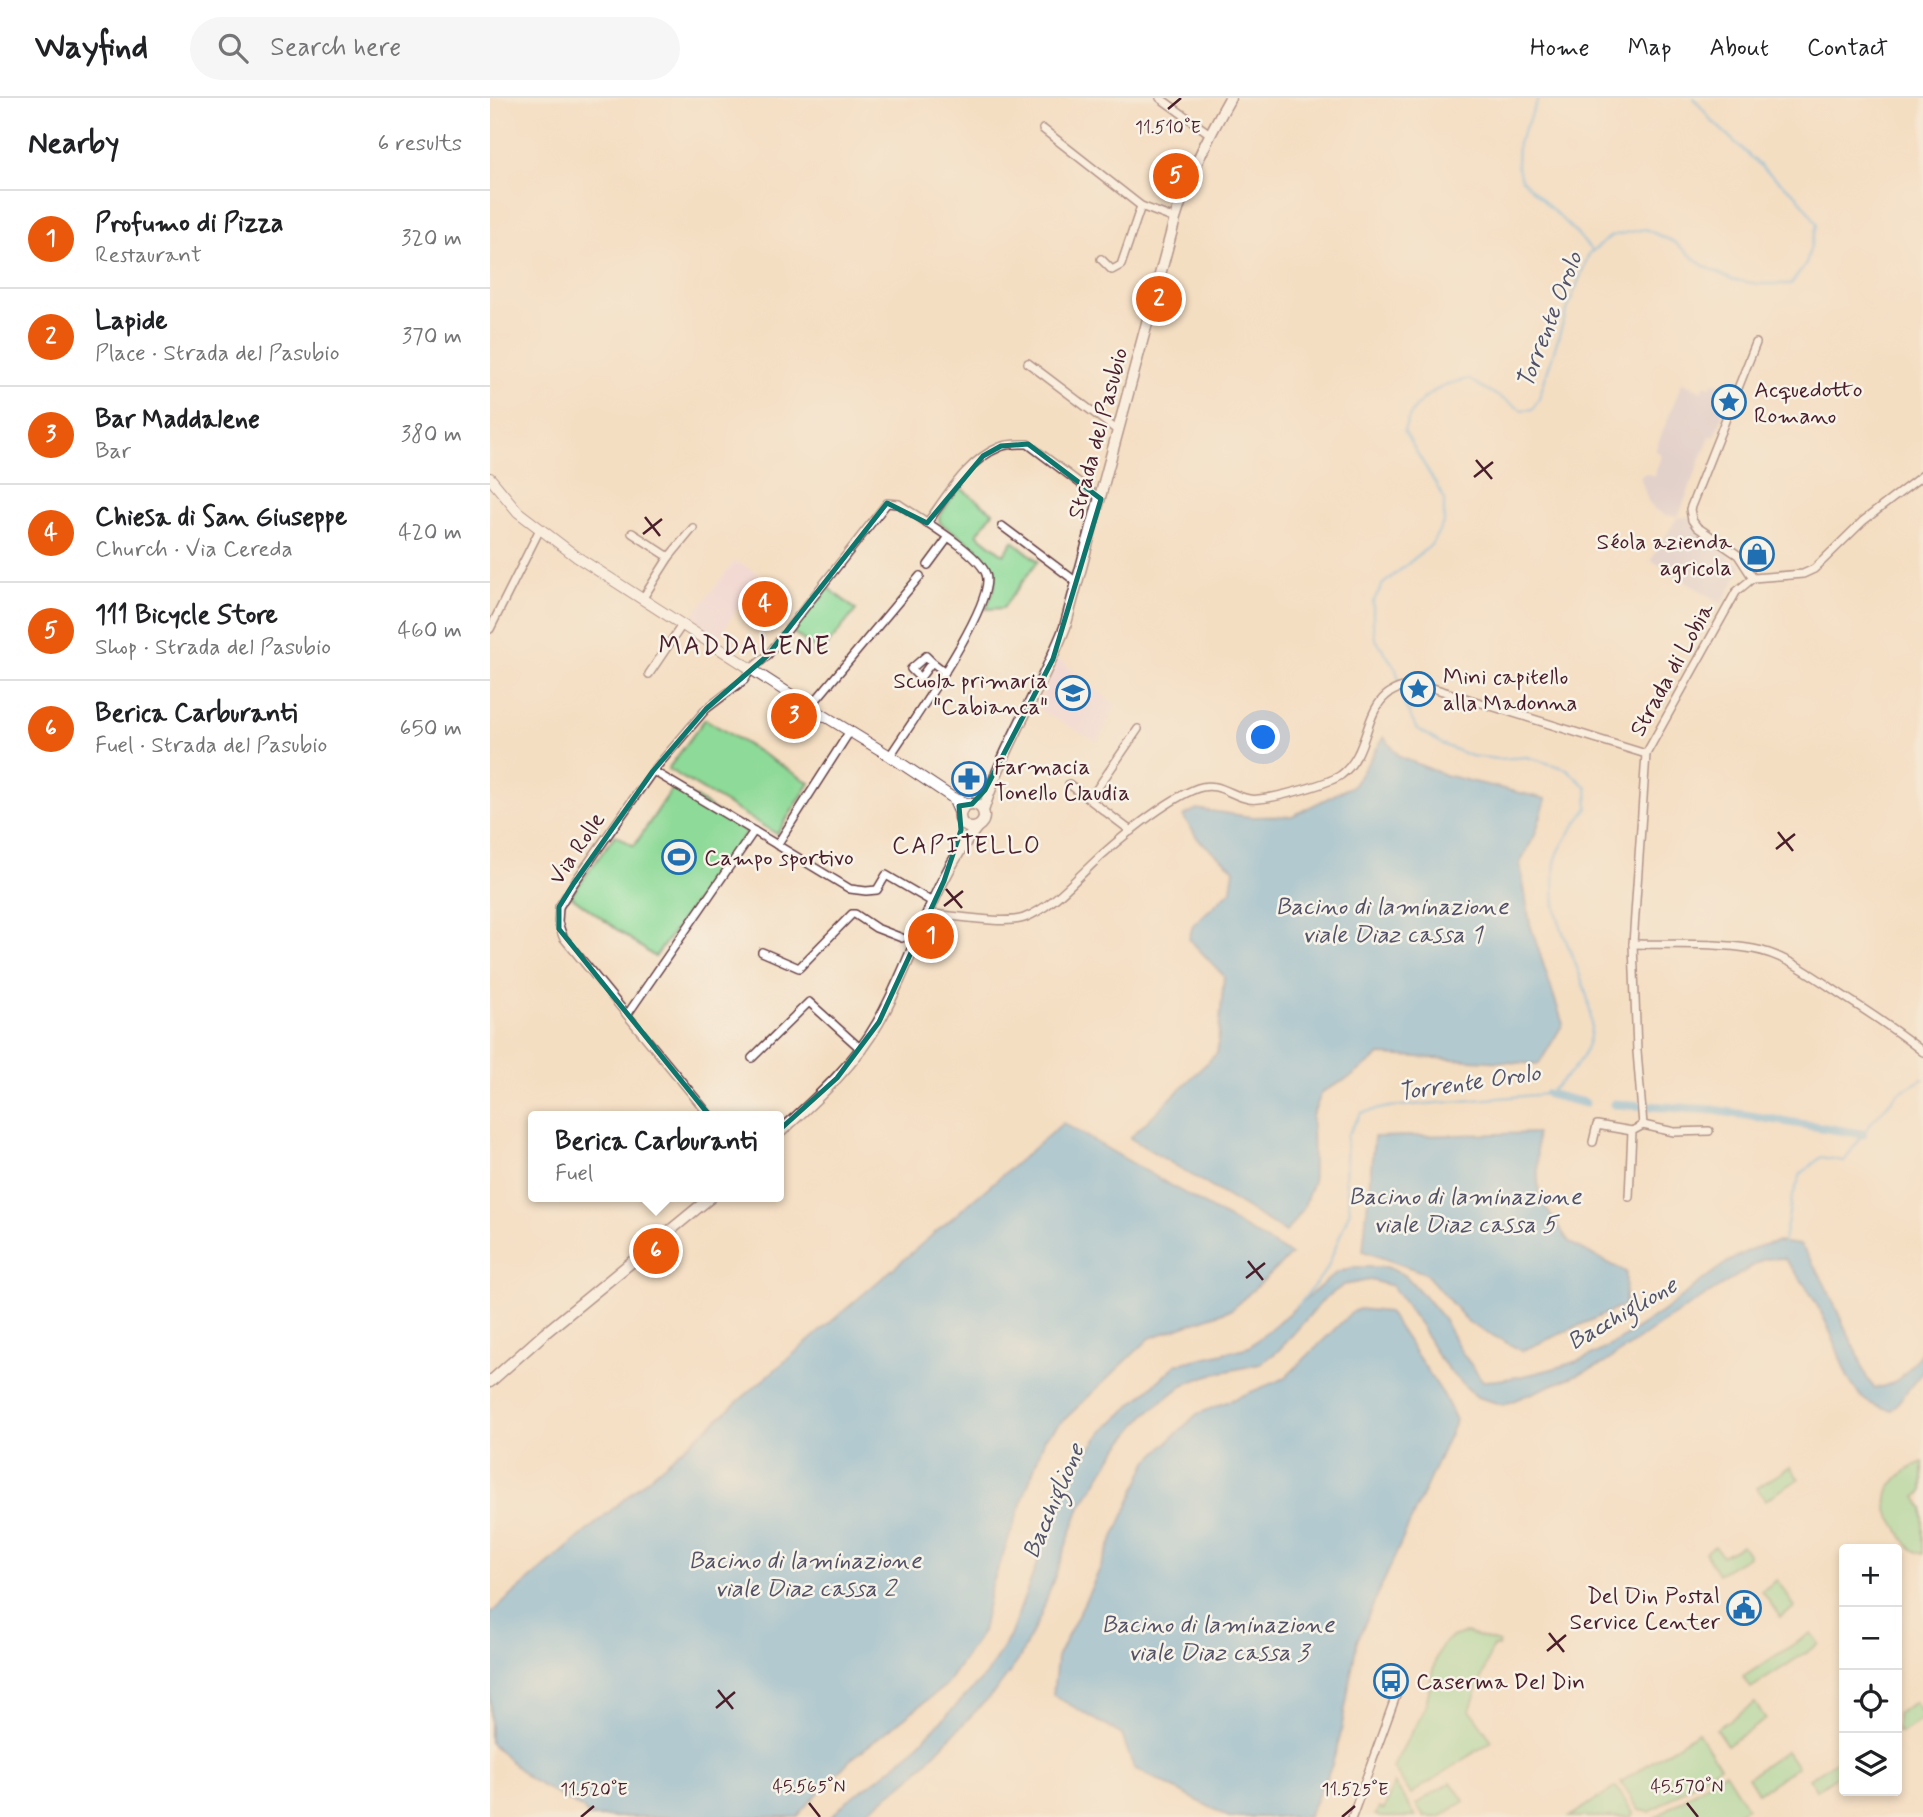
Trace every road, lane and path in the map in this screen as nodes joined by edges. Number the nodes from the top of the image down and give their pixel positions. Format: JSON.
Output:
{"nodes":[{"id":1,"x":1160,"y":98,"type":"edge"},
{"id":2,"x":1230,"y":98,"type":"edge"},
{"id":3,"x":1043,"y":129,"type":"dead end"},
{"id":4,"x":1210,"y":134,"type":"junction"},
{"id":5,"x":1142,"y":206,"type":"junction"},
{"id":6,"x":1175,"y":219,"type":"junction"},
{"id":7,"x":1101,"y":259,"type":"dead end"},
{"id":8,"x":1756,"y":343,"type":"dead end"},
{"id":9,"x":1028,"y":363,"type":"dead end"},
{"id":10,"x":1118,"y":431,"type":"junction"},
{"id":11,"x":1923,"y":475,"type":"edge"},
{"id":12,"x":490,"y":478,"type":"edge"},
{"id":13,"x":1101,"y":499,"type":"junction"},
{"id":14,"x":927,"y":523,"type":"junction"},
{"id":15,"x":1002,"y":526,"type":"dead end"},
{"id":16,"x":693,"y":528,"type":"dead end"},
{"id":17,"x":540,"y":529,"type":"junction"},
{"id":18,"x":632,"y":533,"type":"dead end"},
{"id":19,"x":948,"y":538,"type":"junction"},
{"id":20,"x":669,"y":557,"type":"junction"},
{"id":21,"x":928,"y":565,"type":"dead end"},
{"id":22,"x":920,"y":576,"type":"dead end"},
{"id":23,"x":1753,"y":578,"type":"junction"},
{"id":24,"x":1078,"y":583,"type":"junction"},
{"id":25,"x":643,"y":598,"type":"junction"},
{"id":26,"x":682,"y":625,"type":"junction"},
{"id":27,"x":490,"y":629,"type":"edge"},
{"id":28,"x":932,"y":662,"type":"dead end"},
{"id":29,"x":751,"y":669,"type":"junction"},
{"id":30,"x":945,"y":672,"type":"junction"},
{"id":31,"x":649,"y":674,"type":"dead end"},
{"id":32,"x":810,"y":708,"type":"junction"},
{"id":33,"x":1138,"y":729,"type":"dead end"},
{"id":34,"x":850,"y":731,"type":"junction"},
{"id":35,"x":1646,"y":754,"type":"junction"},
{"id":36,"x":1006,"y":755,"type":"junction"},
{"id":37,"x":890,"y":756,"type":"junction"},
{"id":38,"x":653,"y":771,"type":"junction"},
{"id":39,"x":1069,"y":784,"type":"dead end"},
{"id":40,"x":953,"y":798,"type":"junction"},
{"id":41,"x":1090,"y":799,"type":"junction"},
{"id":42,"x":970,"y":804,"type":"junction"},
{"id":43,"x":983,"y":811,"type":"junction"},
{"id":44,"x":960,"y":818,"type":"junction"},
{"id":45,"x":977,"y":827,"type":"junction"},
{"id":46,"x":754,"y":831,"type":"junction"},
{"id":47,"x":1131,"y":831,"type":"junction"},
{"id":48,"x":777,"y":845,"type":"junction"},
{"id":49,"x":944,"y":881,"type":"junction"},
{"id":50,"x":934,"y":903,"type":"junction"},
{"id":51,"x":929,"y":914,"type":"junction"},
{"id":52,"x":908,"y":941,"type":"junction"},
{"id":53,"x":1633,"y":944,"type":"junction"},
{"id":54,"x":762,"y":952,"type":"dead end"},
{"id":55,"x":627,"y":1015,"type":"junction"},
{"id":56,"x":862,"y":1050,"type":"junction"},
{"id":57,"x":1923,"y":1052,"type":"edge"},
{"id":58,"x":752,"y":1058,"type":"dead end"},
{"id":59,"x":706,"y":1111,"type":"edge"},
{"id":60,"x":1643,"y":1125,"type":"junction"},
{"id":61,"x":784,"y":1130,"type":"edge"},
{"id":62,"x":1632,"y":1131,"type":"junction"},
{"id":63,"x":1709,"y":1131,"type":"dead end"},
{"id":64,"x":1593,"y":1142,"type":"dead end"},
{"id":65,"x":1629,"y":1197,"type":"dead end"},
{"id":66,"x":705,"y":1202,"type":"edge"},
{"id":67,"x":490,"y":1382,"type":"edge"},
{"id":68,"x":1402,"y":1679,"type":"dead end"},
{"id":69,"x":1352,"y":1817,"type":"edge"}],
"edges":[{"from":1,"to":4,"type":"street"},
{"from":2,"to":4,"type":"main road","name":"Strada del Pasubio"},
{"from":3,"to":5,"type":"street"},
{"from":4,"to":6,"type":"main road","name":"Strada del Pasubio"},
{"from":5,"to":6,"type":"street"},
{"from":5,"to":7,"type":"street"},
{"from":6,"to":10,"type":"main road","name":"Strada del Pasubio"},
{"from":8,"to":23,"type":"street"},
{"from":9,"to":10,"type":"street"},
{"from":10,"to":13,"type":"main road","name":"Strada del Pasubio"},
{"from":11,"to":23,"type":"street"},
{"from":12,"to":17,"type":"street"},
{"from":13,"to":14,"type":"street"},
{"from":13,"to":24,"type":"main road","name":"Strada del Pasubio"},
{"from":14,"to":19,"type":"street"},
{"from":14,"to":29,"type":"street","name":"Via Rolle"},
{"from":15,"to":24,"type":"street"},
{"from":16,"to":20,"type":"street"},
{"from":17,"to":25,"type":"street"},
{"from":17,"to":27,"type":"street"},
{"from":18,"to":20,"type":"street"},
{"from":19,"to":21,"type":"street"},
{"from":19,"to":30,"type":"street"},
{"from":20,"to":25,"type":"street"},
{"from":22,"to":32,"type":"street"},
{"from":23,"to":35,"type":"street","name":"Strada di Lobia"},
{"from":24,"to":36,"type":"main road","name":"Strada del Pasubio"},
{"from":25,"to":26,"type":"street"},
{"from":26,"to":29,"type":"street"},
{"from":26,"to":31,"type":"street"},
{"from":28,"to":30,"type":"street"},
{"from":29,"to":32,"type":"street"},
{"from":29,"to":38,"type":"street","name":"Via Rolle"},
{"from":30,"to":37,"type":"street"},
{"from":32,"to":34,"type":"street"},
{"from":33,"to":41,"type":"street"},
{"from":34,"to":37,"type":"street"},
{"from":34,"to":48,"type":"street"},
{"from":35,"to":47,"type":"street","name":"Strada di Lobia"},
{"from":35,"to":53,"type":"street"},
{"from":36,"to":42,"type":"main road","name":"Strada del Pasubio"},
{"from":36,"to":43,"type":"main road","name":"Strada del Pasubio"},
{"from":37,"to":40,"type":"street"},
{"from":38,"to":46,"type":"street"},
{"from":38,"to":55,"type":"street","name":"Via Rolle"},
{"from":39,"to":41,"type":"street"},
{"from":40,"to":42,"type":"street"},
{"from":40,"to":44,"type":"street"},
{"from":41,"to":47,"type":"street"},
{"from":42,"to":43,"type":"main road"},
{"from":42,"to":44,"type":"main road"},
{"from":43,"to":45,"type":"main road"},
{"from":44,"to":45,"type":"main road"},
{"from":44,"to":49,"type":"main road"},
{"from":45,"to":49,"type":"main road"},
{"from":46,"to":48,"type":"street"},
{"from":46,"to":55,"type":"street"},
{"from":47,"to":51,"type":"street","name":"Strada di Lobia"},
{"from":48,"to":50,"type":"street"},
{"from":49,"to":50,"type":"main road"},
{"from":50,"to":51,"type":"main road"},
{"from":51,"to":52,"type":"main road"},
{"from":52,"to":54,"type":"street"},
{"from":52,"to":56,"type":"main road"},
{"from":53,"to":57,"type":"street"},
{"from":53,"to":60,"type":"street"},
{"from":55,"to":59,"type":"street","name":"Via Rolle"},
{"from":56,"to":58,"type":"street"},
{"from":56,"to":61,"type":"main road"},
{"from":60,"to":62,"type":"street"},
{"from":60,"to":63,"type":"street"},
{"from":62,"to":64,"type":"street"},
{"from":62,"to":65,"type":"street"},
{"from":66,"to":67,"type":"main road"},
{"from":68,"to":69,"type":"street"}]}
